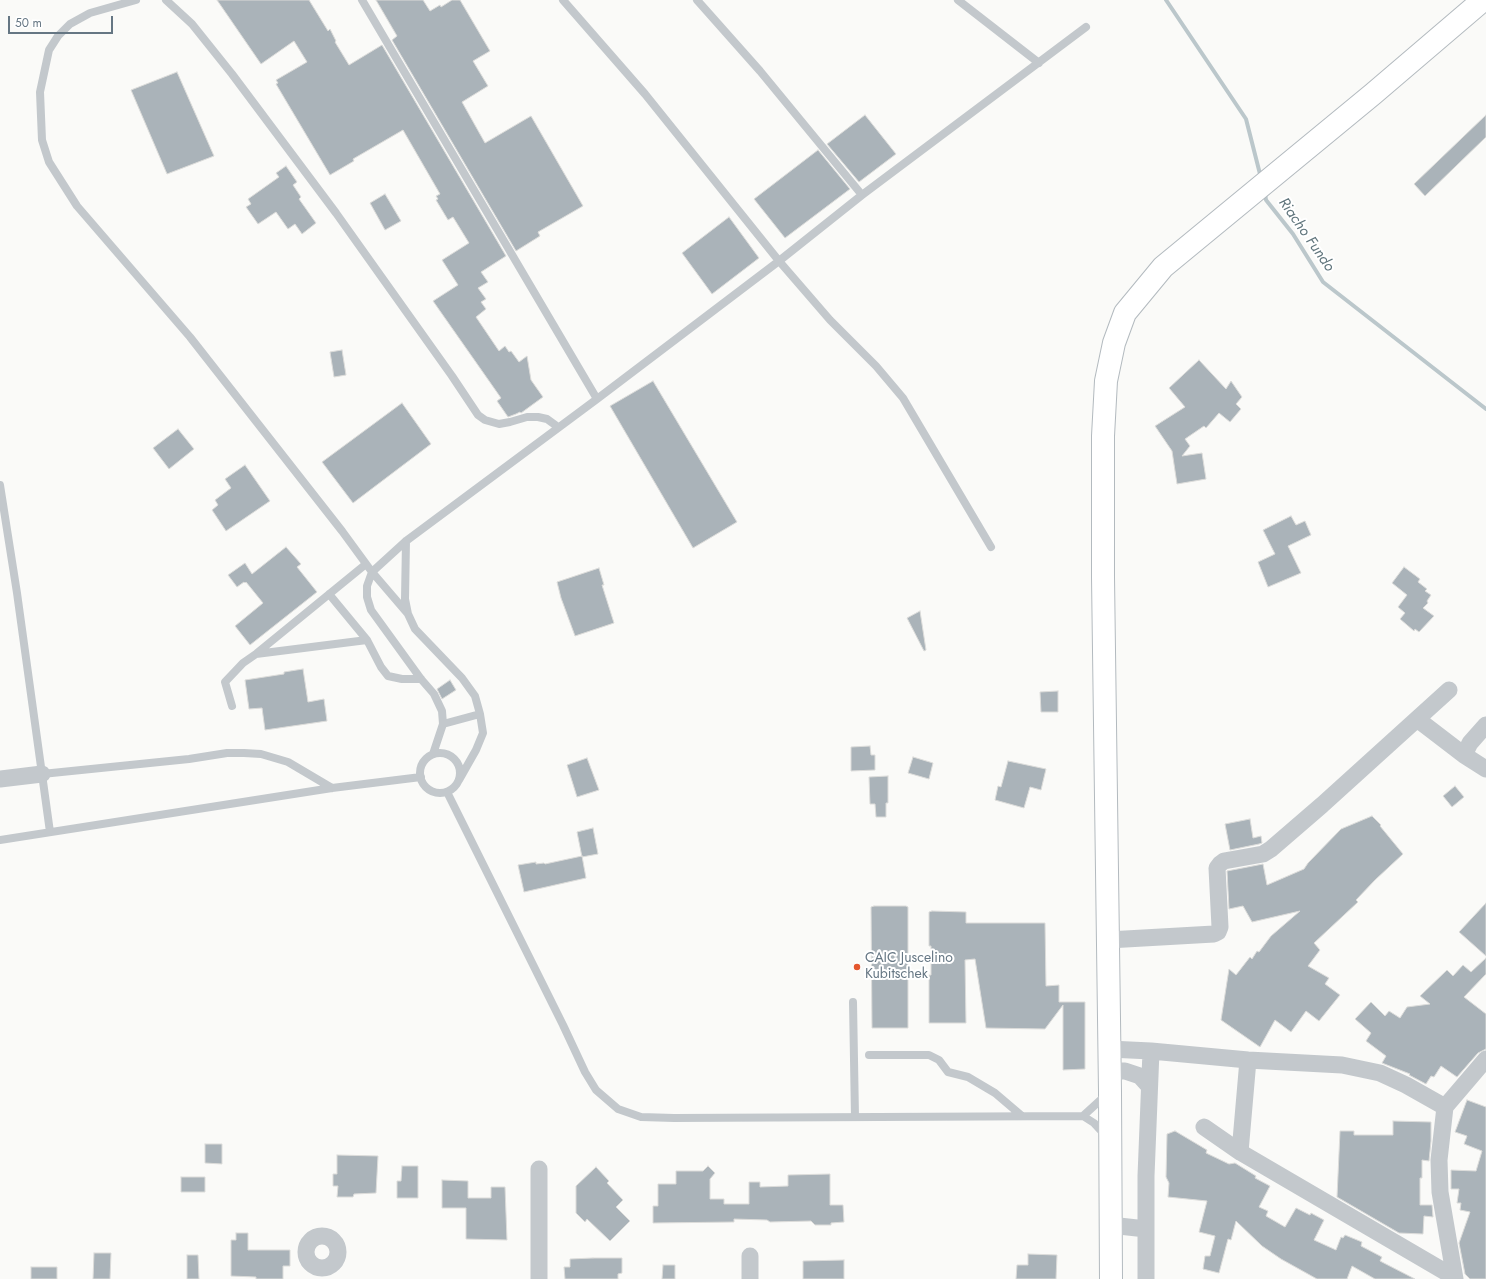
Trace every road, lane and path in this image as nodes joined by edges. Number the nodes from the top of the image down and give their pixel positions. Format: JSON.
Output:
{"nodes":[{"id":1,"x":136,"y":0,"type":"edge"},
{"id":2,"x":166,"y":0,"type":"edge"},
{"id":3,"x":362,"y":0,"type":"edge"},
{"id":4,"x":563,"y":0,"type":"edge"},
{"id":5,"x":697,"y":0,"type":"edge"},
{"id":6,"x":958,"y":0,"type":"edge"},
{"id":7,"x":1483,"y":0,"type":"edge"},
{"id":8,"x":1086,"y":27,"type":"dead end"},
{"id":9,"x":1039,"y":63,"type":"junction"},
{"id":10,"x":862,"y":195,"type":"junction"},
{"id":11,"x":779,"y":261,"type":"junction"},
{"id":12,"x":597,"y":398,"type":"junction"},
{"id":13,"x":558,"y":428,"type":"junction"},
{"id":14,"x":0,"y":485,"type":"edge"},
{"id":15,"x":406,"y":541,"type":"junction"},
{"id":16,"x":991,"y":548,"type":"dead end"},
{"id":17,"x":366,"y":564,"type":"junction"},
{"id":18,"x":372,"y":572,"type":"junction"},
{"id":19,"x":329,"y":594,"type":"junction"},
{"id":20,"x":408,"y":614,"type":"junction"},
{"id":21,"x":367,"y":640,"type":"junction"},
{"id":22,"x":256,"y":654,"type":"junction"},
{"id":23,"x":421,"y":679,"type":"junction"},
{"id":24,"x":1449,"y":690,"type":"dead end"},
{"id":25,"x":232,"y":706,"type":"dead end"},
{"id":26,"x":480,"y":714,"type":"junction"},
{"id":27,"x":1417,"y":719,"type":"junction"},
{"id":28,"x":443,"y":724,"type":"junction"},
{"id":29,"x":1486,"y":725,"type":"edge"},
{"id":30,"x":433,"y":754,"type":"junction"},
{"id":31,"x":1464,"y":755,"type":"junction"},
{"id":32,"x":1486,"y":769,"type":"edge"},
{"id":33,"x":42,"y":774,"type":"junction"},
{"id":34,"x":421,"y":777,"type":"junction"},
{"id":35,"x":0,"y":779,"type":"edge"},
{"id":36,"x":459,"y":780,"type":"junction"},
{"id":37,"x":332,"y":788,"type":"junction"},
{"id":38,"x":447,"y":792,"type":"junction"},
{"id":39,"x":50,"y":832,"type":"junction"},
{"id":40,"x":0,"y":840,"type":"edge"},
{"id":41,"x":1108,"y":940,"type":"junction"},
{"id":42,"x":853,"y":1002,"type":"dead end"},
{"id":43,"x":1109,"y":1049,"type":"junction"},
{"id":44,"x":1151,"y":1051,"type":"junction"},
{"id":45,"x":869,"y":1055,"type":"dead end"},
{"id":46,"x":1486,"y":1059,"type":"edge"},
{"id":47,"x":1248,"y":1060,"type":"junction"},
{"id":48,"x":1110,"y":1081,"type":"junction"},
{"id":49,"x":1149,"y":1086,"type":"junction"},
{"id":50,"x":1445,"y":1107,"type":"junction"},
{"id":51,"x":1022,"y":1116,"type":"junction"},
{"id":52,"x":1083,"y":1116,"type":"junction"},
{"id":53,"x":855,"y":1117,"type":"junction"},
{"id":54,"x":1204,"y":1127,"type":"dead end"},
{"id":55,"x":1110,"y":1142,"type":"junction"},
{"id":56,"x":1240,"y":1152,"type":"junction"},
{"id":57,"x":539,"y":1169,"type":"dead end"},
{"id":58,"x":1110,"y":1225,"type":"junction"},
{"id":59,"x":1146,"y":1229,"type":"junction"},
{"id":60,"x":750,"y":1256,"type":"dead end"},
{"id":61,"x":1454,"y":1278,"type":"edge"},
{"id":62,"x":539,"y":1279,"type":"edge"},
{"id":63,"x":750,"y":1279,"type":"edge"},
{"id":64,"x":1110,"y":1279,"type":"edge"},
{"id":65,"x":1146,"y":1279,"type":"edge"}],
"edges":[{"from":1,"to":17,"type":"lane"},
{"from":2,"to":13,"type":"lane"},
{"from":3,"to":12,"type":"lane"},
{"from":4,"to":11,"type":"lane"},
{"from":5,"to":10,"type":"lane"},
{"from":6,"to":9,"type":"lane"},
{"from":7,"to":41,"type":"street"},
{"from":8,"to":9,"type":"lane"},
{"from":9,"to":10,"type":"lane"},
{"from":10,"to":11,"type":"lane"},
{"from":11,"to":12,"type":"lane"},
{"from":11,"to":16,"type":"lane"},
{"from":12,"to":13,"type":"lane"},
{"from":13,"to":15,"type":"lane"},
{"from":14,"to":33,"type":"lane"},
{"from":15,"to":18,"type":"lane"},
{"from":15,"to":20,"type":"lane"},
{"from":17,"to":18,"type":"lane"},
{"from":17,"to":19,"type":"lane"},
{"from":18,"to":20,"type":"lane"},
{"from":18,"to":23,"type":"lane"},
{"from":19,"to":21,"type":"lane"},
{"from":19,"to":22,"type":"lane"},
{"from":20,"to":26,"type":"lane"},
{"from":21,"to":22,"type":"lane"},
{"from":21,"to":23,"type":"lane"},
{"from":22,"to":25,"type":"lane"},
{"from":23,"to":28,"type":"lane"},
{"from":24,"to":27,"type":"street"},
{"from":26,"to":28,"type":"lane"},
{"from":26,"to":36,"type":"lane"},
{"from":27,"to":31,"type":"street"},
{"from":27,"to":41,"type":"street"},
{"from":28,"to":30,"type":"lane"},
{"from":29,"to":31,"type":"street"},
{"from":30,"to":34,"type":"lane"},
{"from":30,"to":36,"type":"lane"},
{"from":31,"to":32,"type":"street"},
{"from":33,"to":35,"type":"street"},
{"from":33,"to":37,"type":"lane"},
{"from":33,"to":39,"type":"lane"},
{"from":34,"to":37,"type":"lane"},
{"from":34,"to":38,"type":"lane"},
{"from":36,"to":38,"type":"lane"},
{"from":37,"to":39,"type":"lane"},
{"from":38,"to":53,"type":"lane"},
{"from":39,"to":40,"type":"lane"},
{"from":41,"to":43,"type":"street"},
{"from":42,"to":53,"type":"lane"},
{"from":43,"to":44,"type":"street"},
{"from":43,"to":48,"type":"street"},
{"from":44,"to":47,"type":"street"},
{"from":44,"to":49,"type":"street"},
{"from":45,"to":51,"type":"lane"},
{"from":46,"to":50,"type":"street"},
{"from":47,"to":50,"type":"street"},
{"from":47,"to":56,"type":"street"},
{"from":48,"to":49,"type":"street"},
{"from":48,"to":52,"type":"lane"},
{"from":48,"to":55,"type":"street"},
{"from":49,"to":59,"type":"street"},
{"from":50,"to":61,"type":"street"},
{"from":51,"to":52,"type":"lane"},
{"from":51,"to":53,"type":"lane"},
{"from":52,"to":55,"type":"lane"},
{"from":54,"to":56,"type":"street"},
{"from":55,"to":58,"type":"street"},
{"from":56,"to":61,"type":"street"},
{"from":57,"to":62,"type":"street"},
{"from":58,"to":59,"type":"street"},
{"from":58,"to":64,"type":"street"},
{"from":59,"to":65,"type":"street"},
{"from":60,"to":63,"type":"street"}]}
